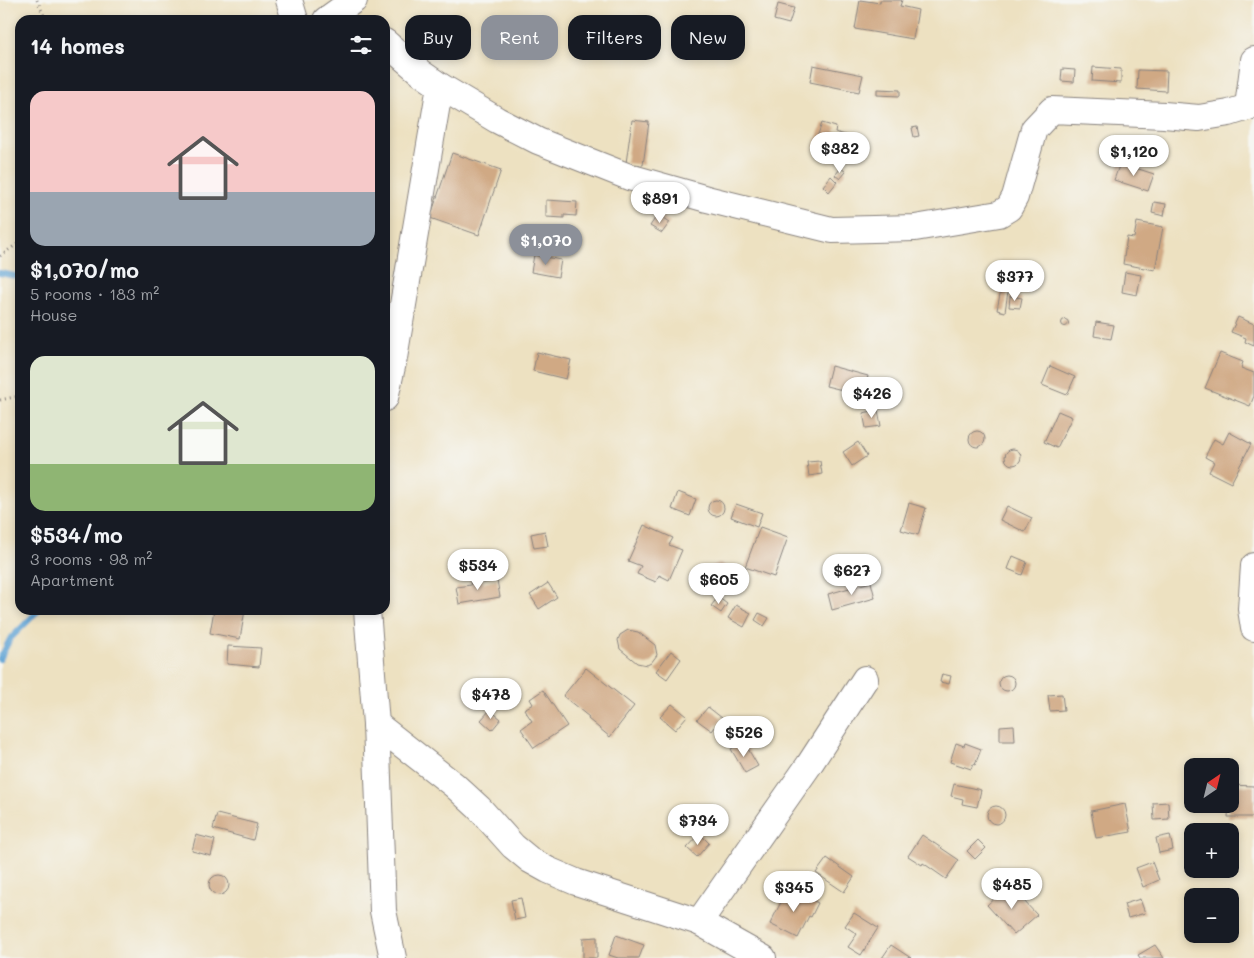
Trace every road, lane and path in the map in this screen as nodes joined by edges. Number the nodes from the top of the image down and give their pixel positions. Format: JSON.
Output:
{"nodes":[{"id":1,"x":37,"y":0,"type":"edge"},
{"id":2,"x":289,"y":0,"type":"edge"},
{"id":3,"x":44,"y":15,"type":"edge"},
{"id":4,"x":294,"y":15,"type":"edge"},
{"id":5,"x":390,"y":46,"type":"edge"},
{"id":6,"x":1254,"y":60,"type":"edge"},
{"id":7,"x":440,"y":86,"type":"junction"},
{"id":8,"x":1251,"y":104,"type":"edge"},
{"id":9,"x":15,"y":246,"type":"edge"},
{"id":10,"x":0,"y":256,"type":"edge"},
{"id":11,"x":390,"y":376,"type":"edge"},
{"id":12,"x":15,"y":397,"type":"edge"},
{"id":13,"x":0,"y":400,"type":"edge"},
{"id":14,"x":1254,"y":566,"type":"edge"},
{"id":15,"x":367,"y":615,"type":"edge"},
{"id":16,"x":1254,"y":628,"type":"edge"},
{"id":17,"x":865,"y":679,"type":"dead end"},
{"id":18,"x":376,"y":724,"type":"junction"},
{"id":19,"x":699,"y":922,"type":"junction"},
{"id":20,"x":393,"y":958,"type":"edge"},
{"id":21,"x":763,"y":958,"type":"edge"}],
"edges":[{"from":1,"to":3,"type":"path"},
{"from":2,"to":4,"type":"street"},
{"from":5,"to":7,"type":"street"},
{"from":6,"to":8,"type":"street"},
{"from":7,"to":8,"type":"street"},
{"from":7,"to":11,"type":"street"},
{"from":9,"to":10,"type":"path"},
{"from":12,"to":13,"type":"path"},
{"from":14,"to":16,"type":"street"},
{"from":15,"to":18,"type":"street"},
{"from":17,"to":19,"type":"street"},
{"from":18,"to":19,"type":"street"},
{"from":18,"to":20,"type":"street"},
{"from":19,"to":21,"type":"street"}]}
